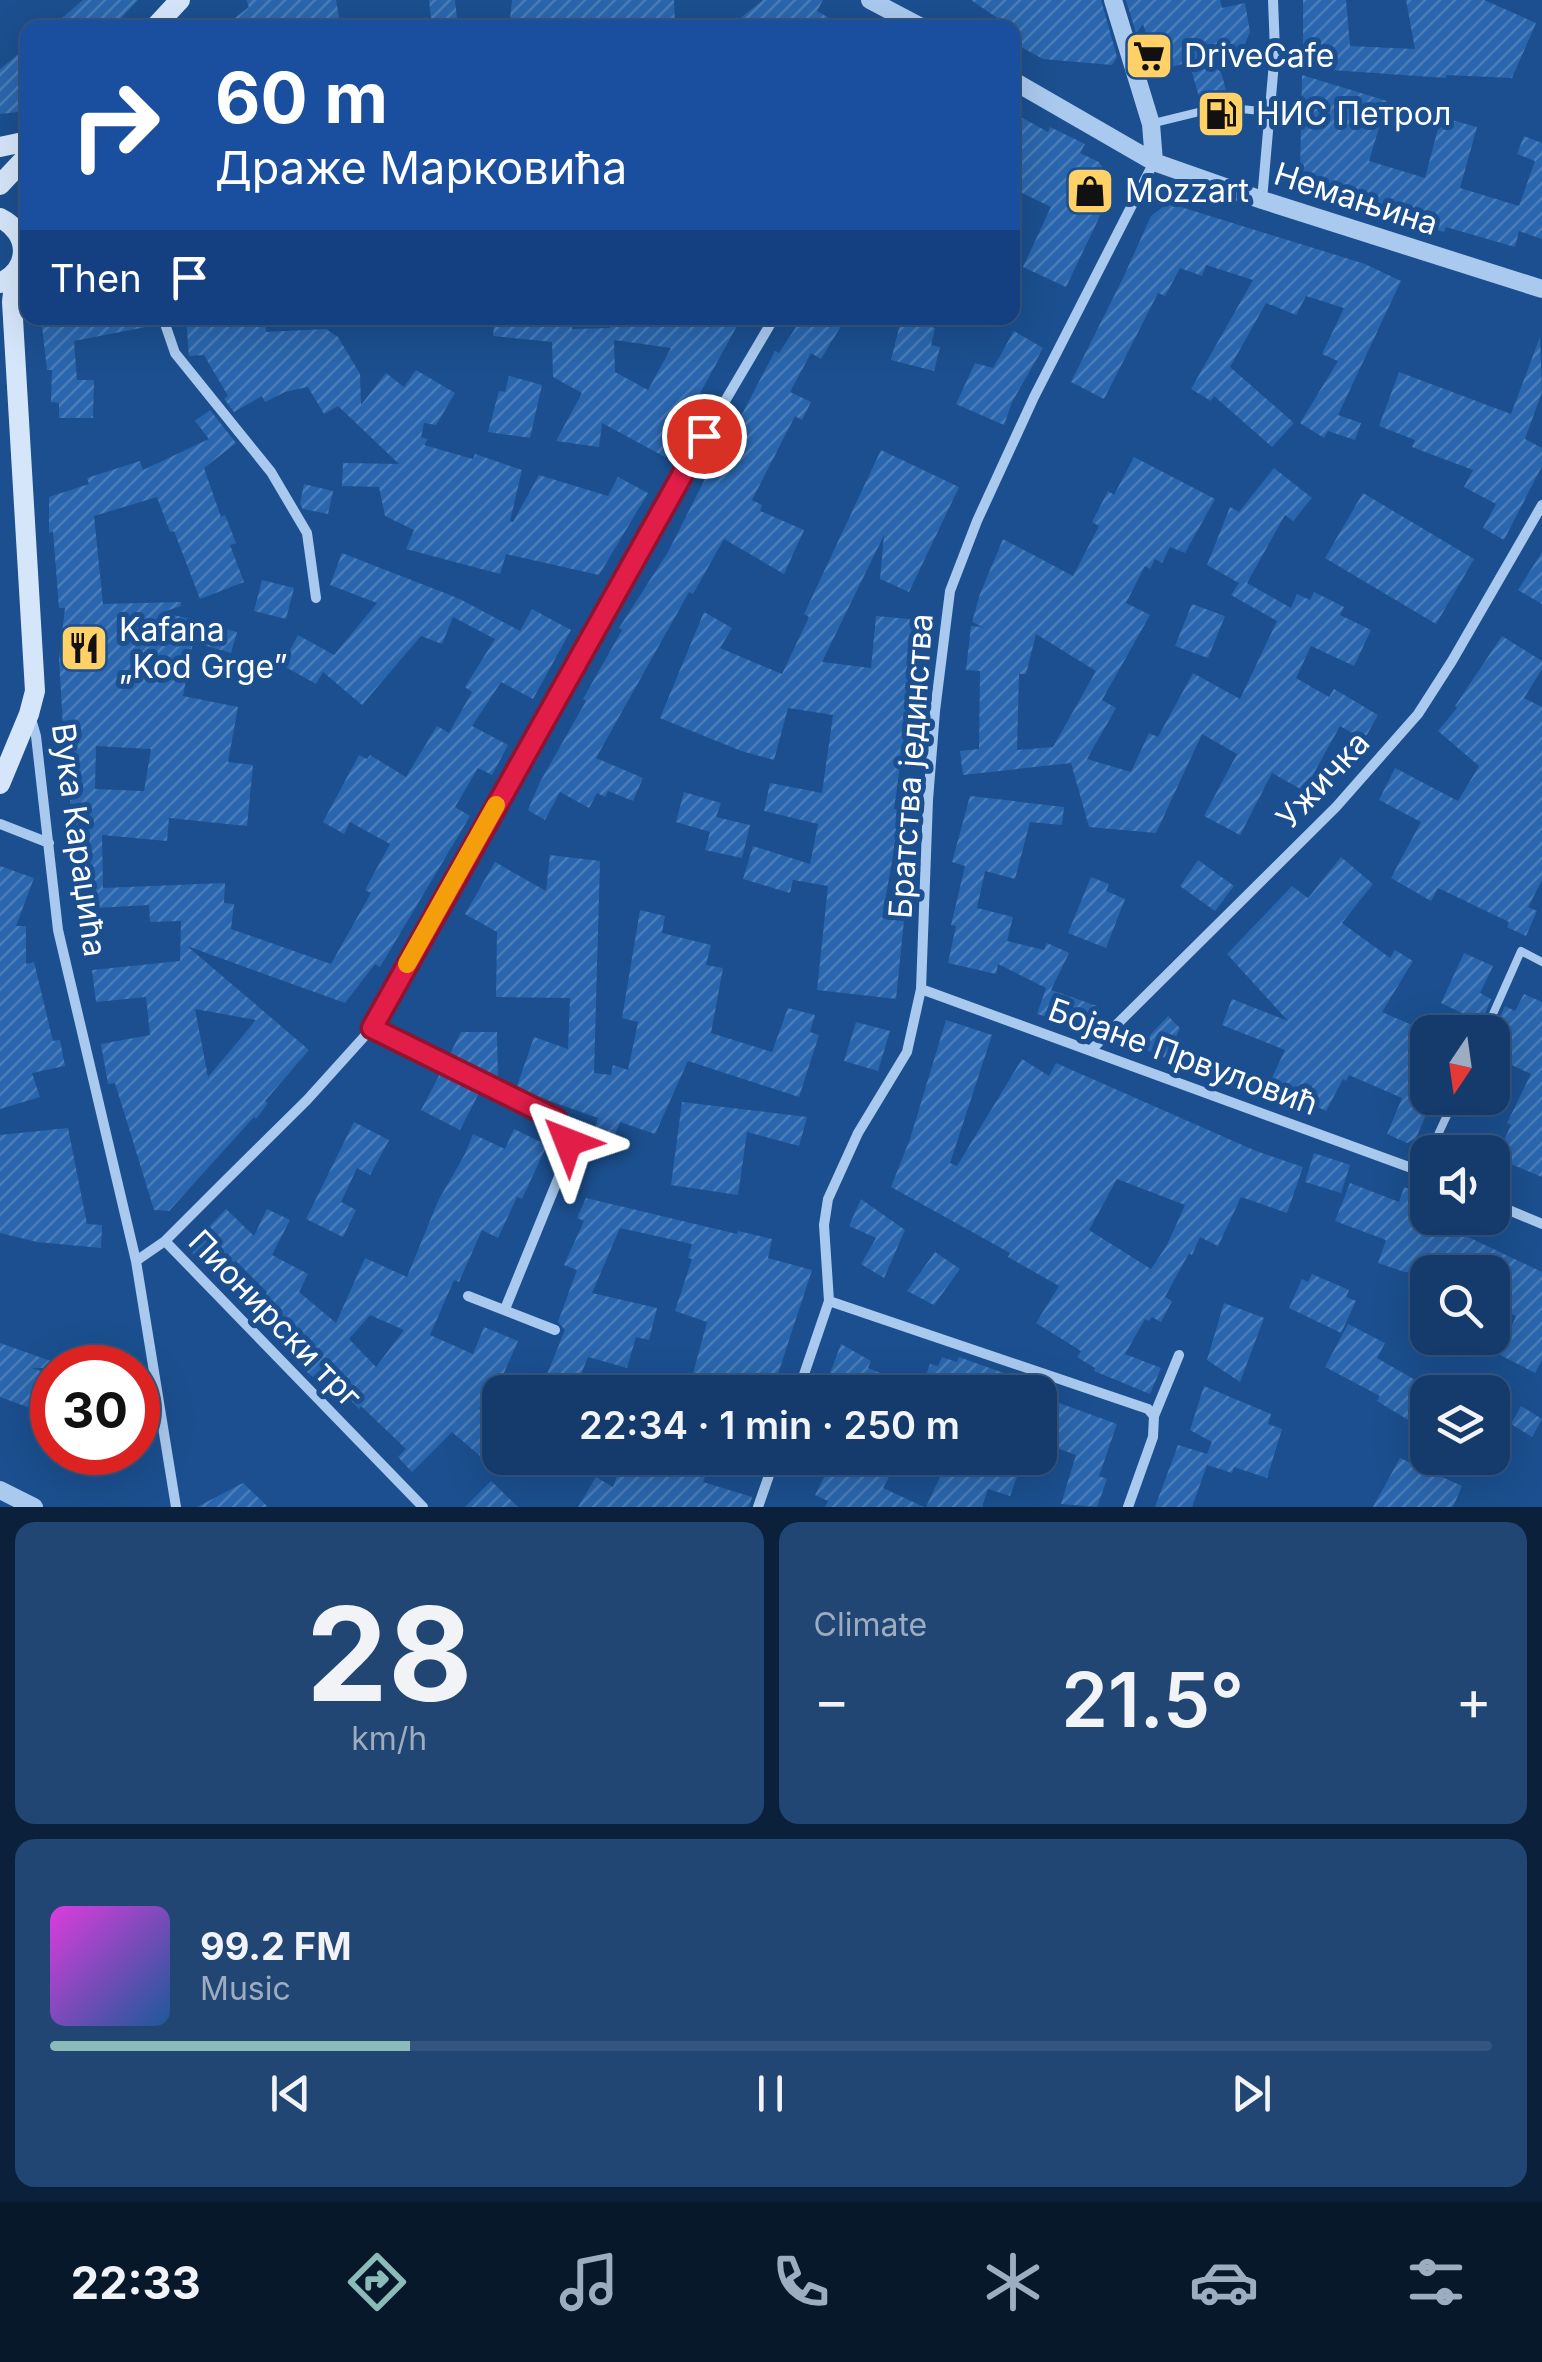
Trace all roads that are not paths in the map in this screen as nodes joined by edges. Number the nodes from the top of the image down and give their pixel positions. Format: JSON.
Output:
{"nodes":[{"id":1,"x":180,"y":0,"type":"edge"},
{"id":2,"x":870,"y":0,"type":"edge"},
{"id":3,"x":1112,"y":0,"type":"edge"},
{"id":4,"x":1273,"y":0,"type":"edge"},
{"id":5,"x":161,"y":20,"type":"edge"},
{"id":6,"x":909,"y":20,"type":"edge"},
{"id":7,"x":1020,"y":85,"type":"edge"},
{"id":8,"x":1232,"y":108,"type":"dead end"},
{"id":9,"x":1203,"y":111,"type":"dead end"},
{"id":10,"x":1270,"y":112,"type":"junction"},
{"id":11,"x":1150,"y":124,"type":"junction"},
{"id":12,"x":1154,"y":162,"type":"junction"},
{"id":13,"x":20,"y":164,"type":"edge"},
{"id":14,"x":0,"y":185,"type":"edge"},
{"id":15,"x":1262,"y":200,"type":"junction"},
{"id":16,"x":0,"y":218,"type":"edge"},
{"id":17,"x":20,"y":234,"type":"edge"},
{"id":18,"x":20,"y":253,"type":"edge"},
{"id":19,"x":7,"y":278,"type":"edge"},
{"id":20,"x":1542,"y":289,"type":"edge"},
{"id":21,"x":13,"y":298,"type":"edge"},
{"id":22,"x":165,"y":325,"type":"edge"},
{"id":23,"x":770,"y":325,"type":"edge"},
{"id":24,"x":1542,"y":505,"type":"edge"},
{"id":25,"x":316,"y":598,"type":"dead end"},
{"id":26,"x":29,"y":714,"type":"junction"},
{"id":27,"x":0,"y":784,"type":"edge"},
{"id":28,"x":0,"y":824,"type":"edge"},
{"id":29,"x":49,"y":843,"type":"junction"},
{"id":30,"x":1542,"y":962,"type":"edge"},
{"id":31,"x":921,"y":989,"type":"junction"},
{"id":32,"x":1492,"y":1015,"type":"edge"},
{"id":33,"x":372,"y":1028,"type":"junction"},
{"id":34,"x":1091,"y":1050,"type":"junction"},
{"id":35,"x":1410,"y":1167,"type":"edge"},
{"id":36,"x":1510,"y":1210,"type":"edge"},
{"id":37,"x":1542,"y":1224,"type":"edge"},
{"id":38,"x":164,"y":1241,"type":"junction"},
{"id":39,"x":136,"y":1261,"type":"junction"},
{"id":40,"x":468,"y":1296,"type":"dead end"},
{"id":41,"x":829,"y":1301,"type":"junction"},
{"id":42,"x":505,"y":1309,"type":"junction"},
{"id":43,"x":555,"y":1330,"type":"dead end"},
{"id":44,"x":1180,"y":1355,"type":"dead end"},
{"id":45,"x":804,"y":1375,"type":"edge"},
{"id":46,"x":1154,"y":1416,"type":"junction"},
{"id":47,"x":769,"y":1475,"type":"edge"},
{"id":48,"x":8,"y":1498,"type":"edge"},
{"id":49,"x":34,"y":1507,"type":"edge"},
{"id":50,"x":176,"y":1507,"type":"edge"},
{"id":51,"x":422,"y":1507,"type":"edge"},
{"id":52,"x":758,"y":1507,"type":"edge"},
{"id":53,"x":1128,"y":1507,"type":"edge"}],
"edges":[{"from":1,"to":5,"type":"main road"},
{"from":2,"to":6,"type":"street"},
{"from":3,"to":11,"type":"street"},
{"from":4,"to":10,"type":"street"},
{"from":7,"to":12,"type":"street","name":"Немањина"},
{"from":8,"to":10,"type":"lane"},
{"from":9,"to":11,"type":"lane"},
{"from":10,"to":15,"type":"street"},
{"from":11,"to":12,"type":"street"},
{"from":12,"to":15,"type":"street","name":"Немањина"},
{"from":12,"to":31,"type":"street","name":"Братства јединства"},
{"from":13,"to":14,"type":"main road"},
{"from":15,"to":20,"type":"street","name":"Немањина"},
{"from":16,"to":17,"type":"main road"},
{"from":18,"to":19,"type":"main road","name":"Вука Караџића"},
{"from":19,"to":21,"type":"main road","name":"Вука Караџића"},
{"from":21,"to":26,"type":"main road","name":"Вука Караџића"},
{"from":22,"to":25,"type":"street"},
{"from":23,"to":33,"type":"street"},
{"from":24,"to":34,"type":"street","name":"Ужичка"},
{"from":26,"to":27,"type":"main road"},
{"from":26,"to":29,"type":"street","name":"Вука Караџића"},
{"from":28,"to":29,"type":"street"},
{"from":29,"to":39,"type":"street","name":"Вука Караџића"},
{"from":30,"to":32,"type":"lane"},
{"from":31,"to":34,"type":"street","name":"Бојане Првуловић"},
{"from":31,"to":41,"type":"street","name":"Братства јединства"},
{"from":33,"to":38,"type":"street"},
{"from":33,"to":42,"type":"street"},
{"from":34,"to":35,"type":"street","name":"Бојане Првуловић"},
{"from":36,"to":37,"type":"street"},
{"from":38,"to":39,"type":"street","name":"Пионирски трг"},
{"from":38,"to":51,"type":"street","name":"Пионирски трг"},
{"from":39,"to":50,"type":"street","name":"Пионирски трг"},
{"from":40,"to":42,"type":"street"},
{"from":41,"to":45,"type":"street","name":"Братства јединства"},
{"from":41,"to":46,"type":"street"},
{"from":42,"to":43,"type":"street"},
{"from":44,"to":46,"type":"street"},
{"from":46,"to":53,"type":"street"},
{"from":47,"to":52,"type":"street"},
{"from":48,"to":49,"type":"street"}]}
